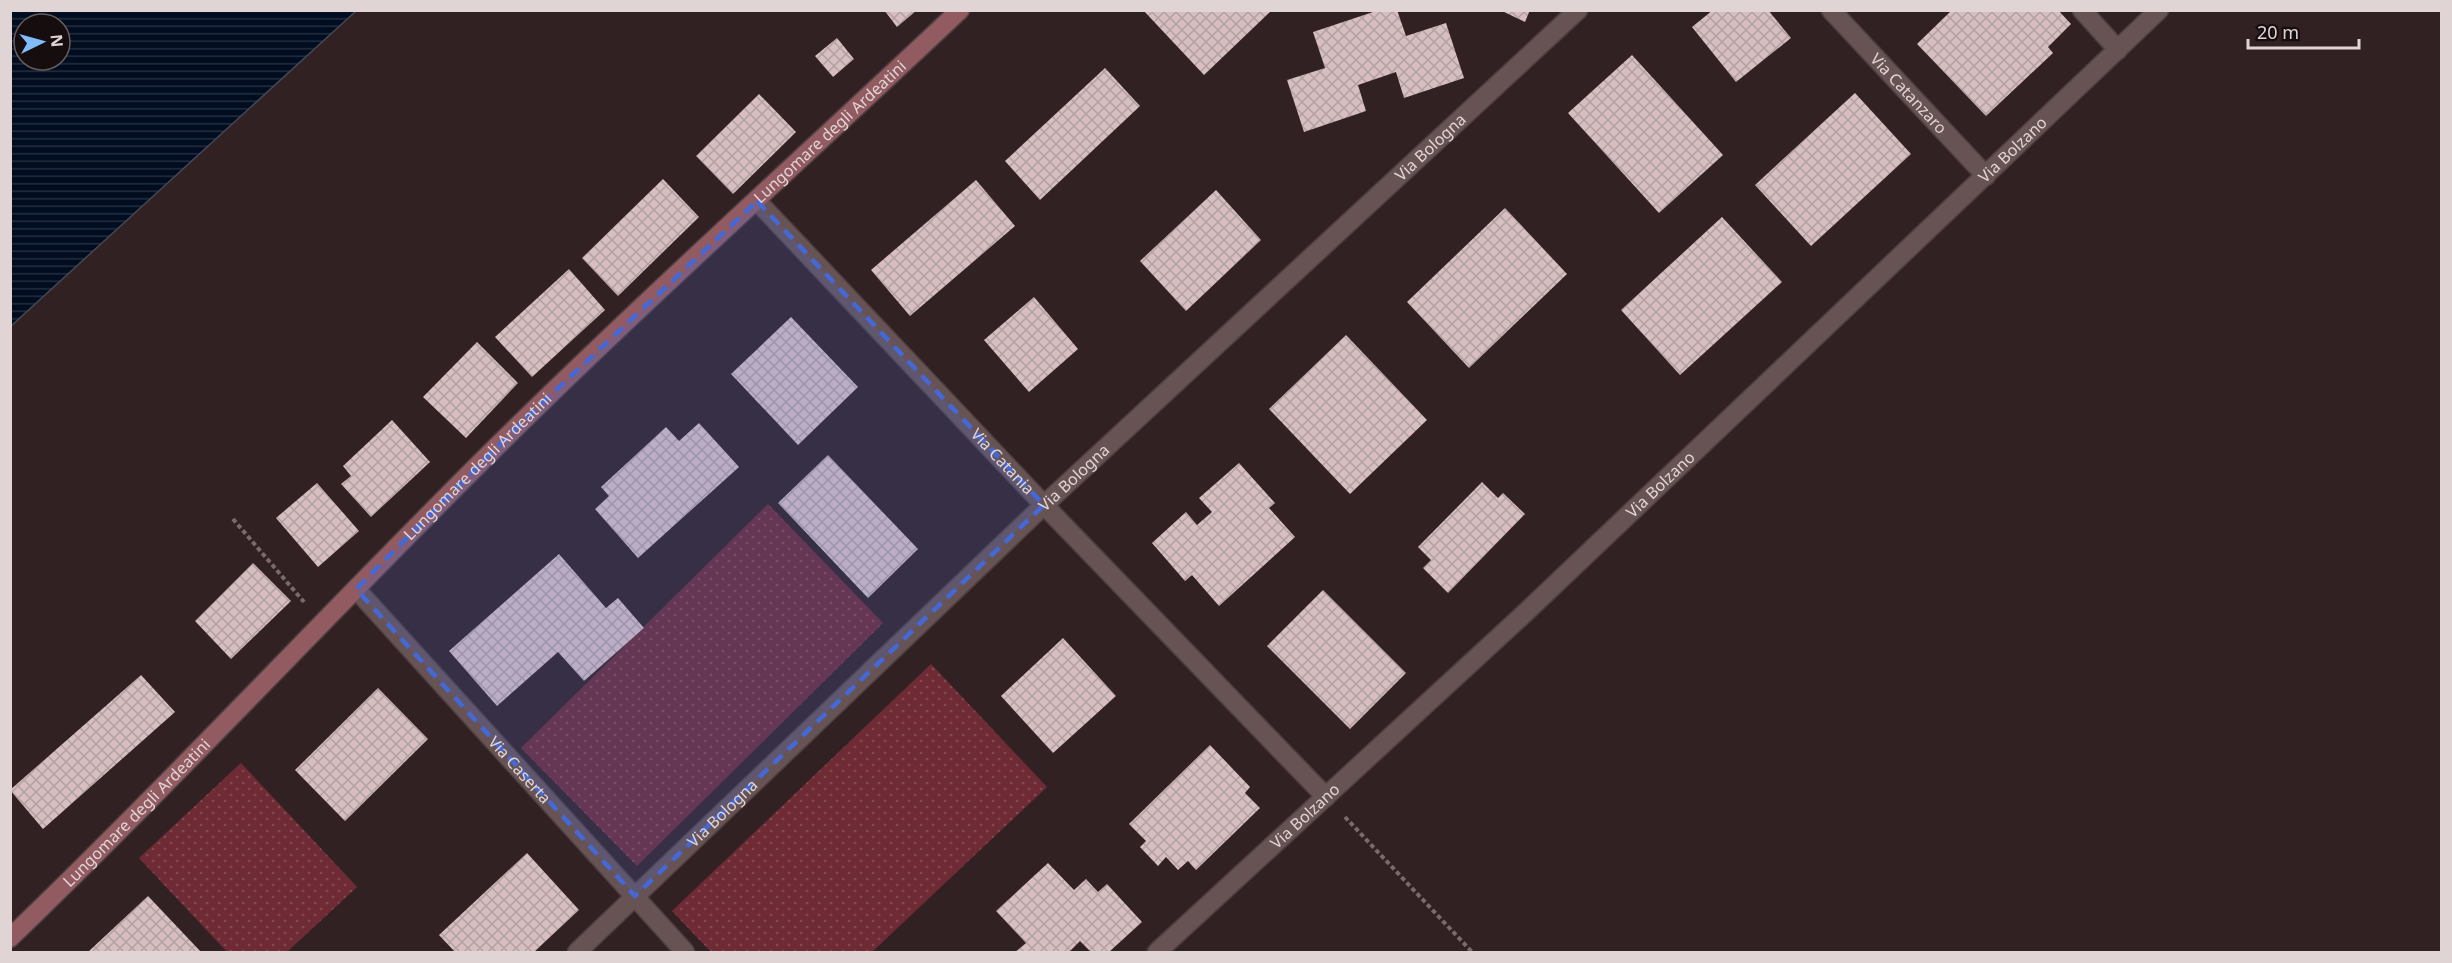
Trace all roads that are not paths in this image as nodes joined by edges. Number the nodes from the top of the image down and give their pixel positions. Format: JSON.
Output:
{"nodes":[{"id":1,"x":960,"y":10,"type":"edge"},
{"id":2,"x":1578,"y":10,"type":"edge"},
{"id":3,"x":1831,"y":10,"type":"edge"},
{"id":4,"x":2082,"y":10,"type":"edge"},
{"id":5,"x":2159,"y":10,"type":"edge"},
{"id":6,"x":2118,"y":50,"type":"junction"},
{"id":7,"x":1986,"y":176,"type":"junction"},
{"id":8,"x":757,"y":201,"type":"junction"},
{"id":9,"x":1044,"y":505,"type":"junction"},
{"id":10,"x":356,"y":589,"type":"junction"},
{"id":11,"x":1326,"y":796,"type":"junction"},
{"id":12,"x":634,"y":896,"type":"junction"},
{"id":13,"x":10,"y":938,"type":"edge"},
{"id":14,"x":577,"y":952,"type":"edge"},
{"id":15,"x":685,"y":952,"type":"edge"},
{"id":16,"x":1157,"y":952,"type":"edge"}],
"edges":[{"from":1,"to":8,"type":"main road","name":"Lungomare degli Ardeatini"},
{"from":2,"to":9,"type":"street","name":"Via Bologna"},
{"from":3,"to":7,"type":"street","name":"Via Catanzaro"},
{"from":4,"to":6,"type":"street"},
{"from":5,"to":6,"type":"street","name":"Via Bolzano"},
{"from":6,"to":7,"type":"street","name":"Via Bolzano"},
{"from":7,"to":11,"type":"street","name":"Via Bolzano"},
{"from":8,"to":9,"type":"street","name":"Via Catania"},
{"from":8,"to":10,"type":"main road","name":"Lungomare degli Ardeatini"},
{"from":9,"to":11,"type":"street","name":"Via Catania"},
{"from":9,"to":12,"type":"street","name":"Via Bologna"},
{"from":10,"to":12,"type":"street","name":"Via Caserta"},
{"from":10,"to":13,"type":"main road","name":"Lungomare degli Ardeatini"},
{"from":11,"to":16,"type":"street","name":"Via Bolzano"},
{"from":12,"to":14,"type":"street","name":"Via Bologna"},
{"from":12,"to":15,"type":"street","name":"Via Caserta"}]}
